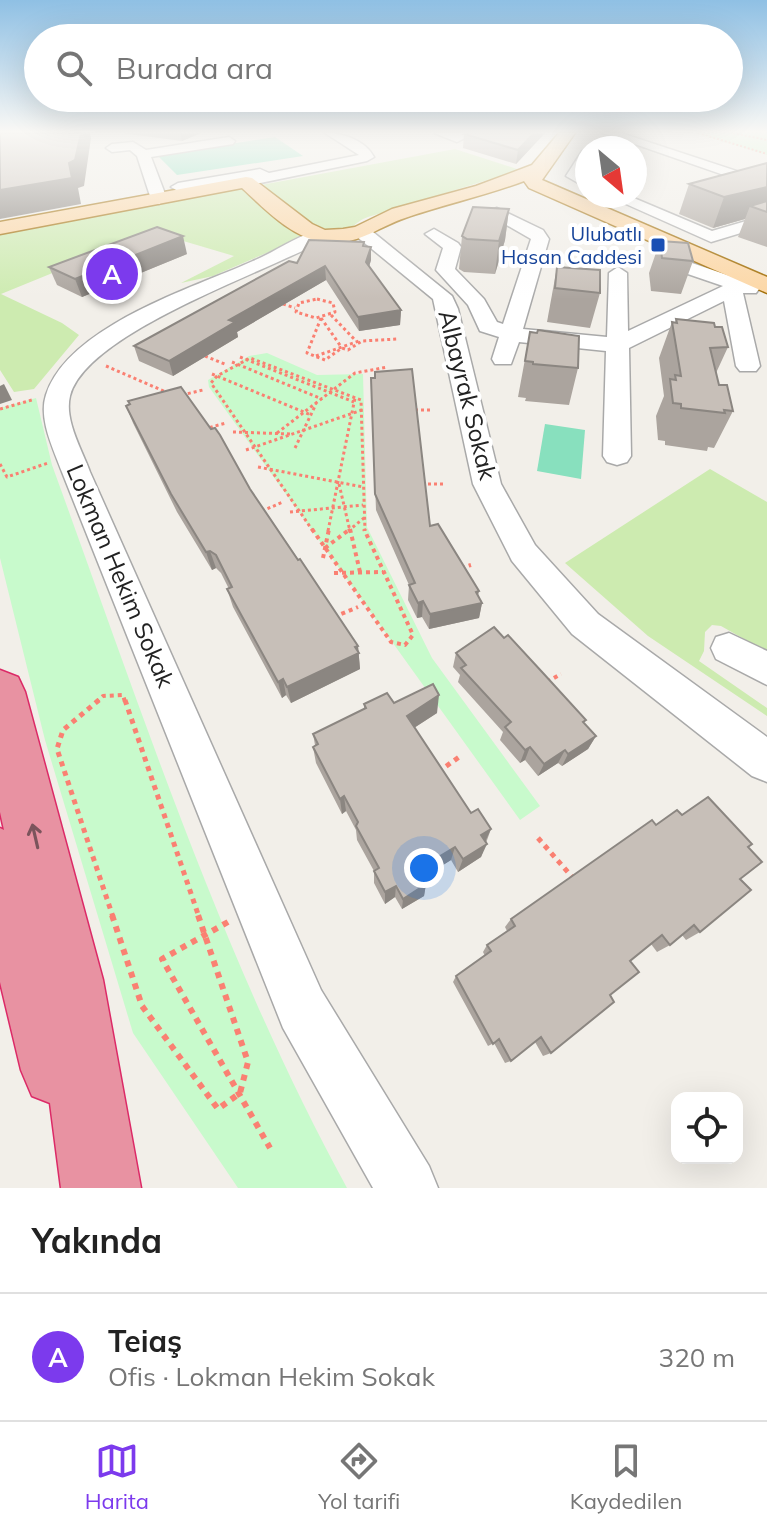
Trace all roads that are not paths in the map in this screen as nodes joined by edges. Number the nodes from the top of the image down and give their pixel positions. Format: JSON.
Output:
{"nodes":[{"id":1,"x":155,"y":188,"type":"edge"},
{"id":2,"x":213,"y":188,"type":"edge"},
{"id":3,"x":254,"y":188,"type":"edge"},
{"id":4,"x":493,"y":188,"type":"edge"},
{"id":5,"x":493,"y":188,"type":"edge"},
{"id":6,"x":567,"y":188,"type":"edge"},
{"id":7,"x":483,"y":190,"type":"junction"},
{"id":8,"x":159,"y":199,"type":"junction"},
{"id":9,"x":644,"y":208,"type":"edge"},
{"id":10,"x":497,"y":213,"type":"edge"},
{"id":11,"x":767,"y":220,"type":"edge"},
{"id":12,"x":0,"y":228,"type":"edge"},
{"id":13,"x":362,"y":232,"type":"junction"},
{"id":14,"x":434,"y":234,"type":"dead end"},
{"id":15,"x":308,"y":241,"type":"junction"},
{"id":16,"x":388,"y":252,"type":"junction"},
{"id":17,"x":689,"y":268,"type":"edge"},
{"id":18,"x":618,"y":273,"type":"dead end"},
{"id":19,"x":756,"y":281,"type":"edge"},
{"id":20,"x":445,"y":286,"type":"junction"},
{"id":21,"x":767,"y":297,"type":"edge"},
{"id":22,"x":510,"y":334,"type":"junction"},
{"id":23,"x":617,"y":345,"type":"junction"},
{"id":24,"x":503,"y":359,"type":"dead end"},
{"id":25,"x":748,"y":366,"type":"dead end"},
{"id":26,"x":617,"y":456,"type":"dead end"},
{"id":27,"x":729,"y":648,"type":"dead end"},
{"id":28,"x":767,"y":669,"type":"edge"},
{"id":29,"x":0,"y":692,"type":"edge"},
{"id":30,"x":767,"y":762,"type":"edge"},
{"id":31,"x":0,"y":858,"type":"edge"},
{"id":32,"x":91,"y":1188,"type":"edge"},
{"id":33,"x":101,"y":1188,"type":"edge"},
{"id":34,"x":407,"y":1188,"type":"edge"}],
"edges":[{"from":1,"to":8,"type":"street"},
{"from":2,"to":8,"type":"main road"},
{"from":3,"to":15,"type":"main road"},
{"from":4,"to":7,"type":"main road"},
{"from":5,"to":7,"type":"main road"},
{"from":6,"to":19,"type":"main road"},
{"from":7,"to":13,"type":"main road"},
{"from":8,"to":12,"type":"main road"},
{"from":9,"to":11,"type":"street"},
{"from":10,"to":22,"type":"street"},
{"from":13,"to":15,"type":"main road"},
{"from":13,"to":16,"type":"street","name":"Albayrak Sokak"},
{"from":14,"to":20,"type":"street"},
{"from":15,"to":16,"type":"street"},
{"from":15,"to":34,"type":"street","name":"Lokman Hekim Sokak"},
{"from":16,"to":20,"type":"street","name":"Albayrak Sokak"},
{"from":17,"to":19,"type":"street"},
{"from":18,"to":23,"type":"street"},
{"from":19,"to":21,"type":"street"},
{"from":19,"to":23,"type":"street"},
{"from":19,"to":25,"type":"street"},
{"from":20,"to":22,"type":"street"},
{"from":20,"to":30,"type":"street","name":"Albayrak Sokak"},
{"from":22,"to":23,"type":"street"},
{"from":22,"to":24,"type":"street"},
{"from":23,"to":26,"type":"street"},
{"from":27,"to":28,"type":"street"},
{"from":33,"to":29,"type":"highway","one_way":true},
{"from":31,"to":32,"type":"highway"}]}
